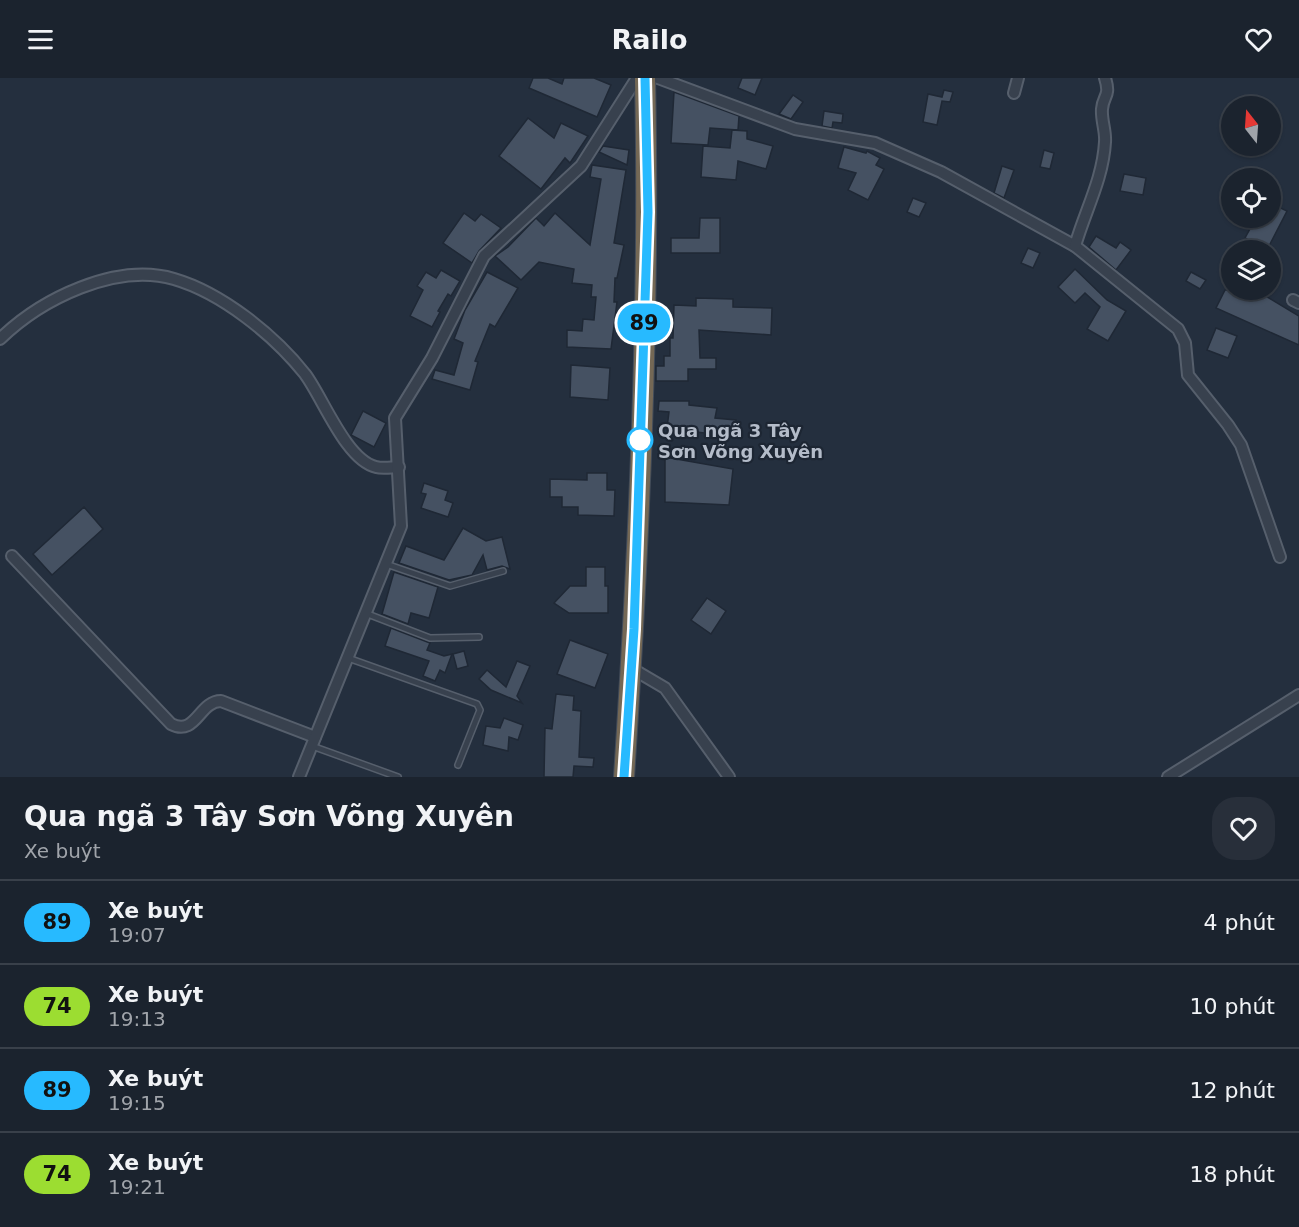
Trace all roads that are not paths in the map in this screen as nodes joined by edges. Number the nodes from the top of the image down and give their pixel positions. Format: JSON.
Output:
{"nodes":[{"id":1,"x":637,"y":78,"type":"edge"},
{"id":2,"x":645,"y":78,"type":"edge"},
{"id":3,"x":658,"y":78,"type":"edge"},
{"id":4,"x":1018,"y":78,"type":"edge"},
{"id":5,"x":1106,"y":78,"type":"edge"},
{"id":6,"x":1014,"y":93,"type":"dead end"},
{"id":7,"x":1075,"y":246,"type":"junction"},
{"id":8,"x":0,"y":339,"type":"edge"},
{"id":9,"x":399,"y":467,"type":"junction"},
{"id":10,"x":12,"y":556,"type":"dead end"},
{"id":11,"x":1280,"y":557,"type":"dead end"},
{"id":12,"x":386,"y":564,"type":"junction"},
{"id":13,"x":504,"y":571,"type":"dead end"},
{"id":14,"x":365,"y":613,"type":"junction"},
{"id":15,"x":479,"y":637,"type":"dead end"},
{"id":16,"x":348,"y":658,"type":"junction"},
{"id":17,"x":631,"y":668,"type":"junction"},
{"id":18,"x":1299,"y":695,"type":"edge"},
{"id":19,"x":314,"y":742,"type":"junction"},
{"id":20,"x":458,"y":765,"type":"dead end"},
{"id":21,"x":299,"y":777,"type":"edge"},
{"id":22,"x":398,"y":777,"type":"edge"},
{"id":23,"x":624,"y":777,"type":"edge"},
{"id":24,"x":729,"y":777,"type":"edge"},
{"id":25,"x":1168,"y":777,"type":"edge"}],
"edges":[{"from":1,"to":9,"type":"street"},
{"from":2,"to":17,"type":"highway"},
{"from":3,"to":7,"type":"street"},
{"from":4,"to":6,"type":"street"},
{"from":5,"to":7,"type":"street"},
{"from":7,"to":11,"type":"street"},
{"from":8,"to":9,"type":"street"},
{"from":9,"to":12,"type":"street"},
{"from":10,"to":19,"type":"street"},
{"from":12,"to":13,"type":"lane"},
{"from":12,"to":14,"type":"street"},
{"from":14,"to":15,"type":"lane"},
{"from":14,"to":16,"type":"street"},
{"from":16,"to":19,"type":"street"},
{"from":16,"to":20,"type":"lane"},
{"from":17,"to":23,"type":"highway"},
{"from":17,"to":24,"type":"street"},
{"from":18,"to":25,"type":"street"},
{"from":19,"to":21,"type":"street"},
{"from":19,"to":22,"type":"lane"}]}
